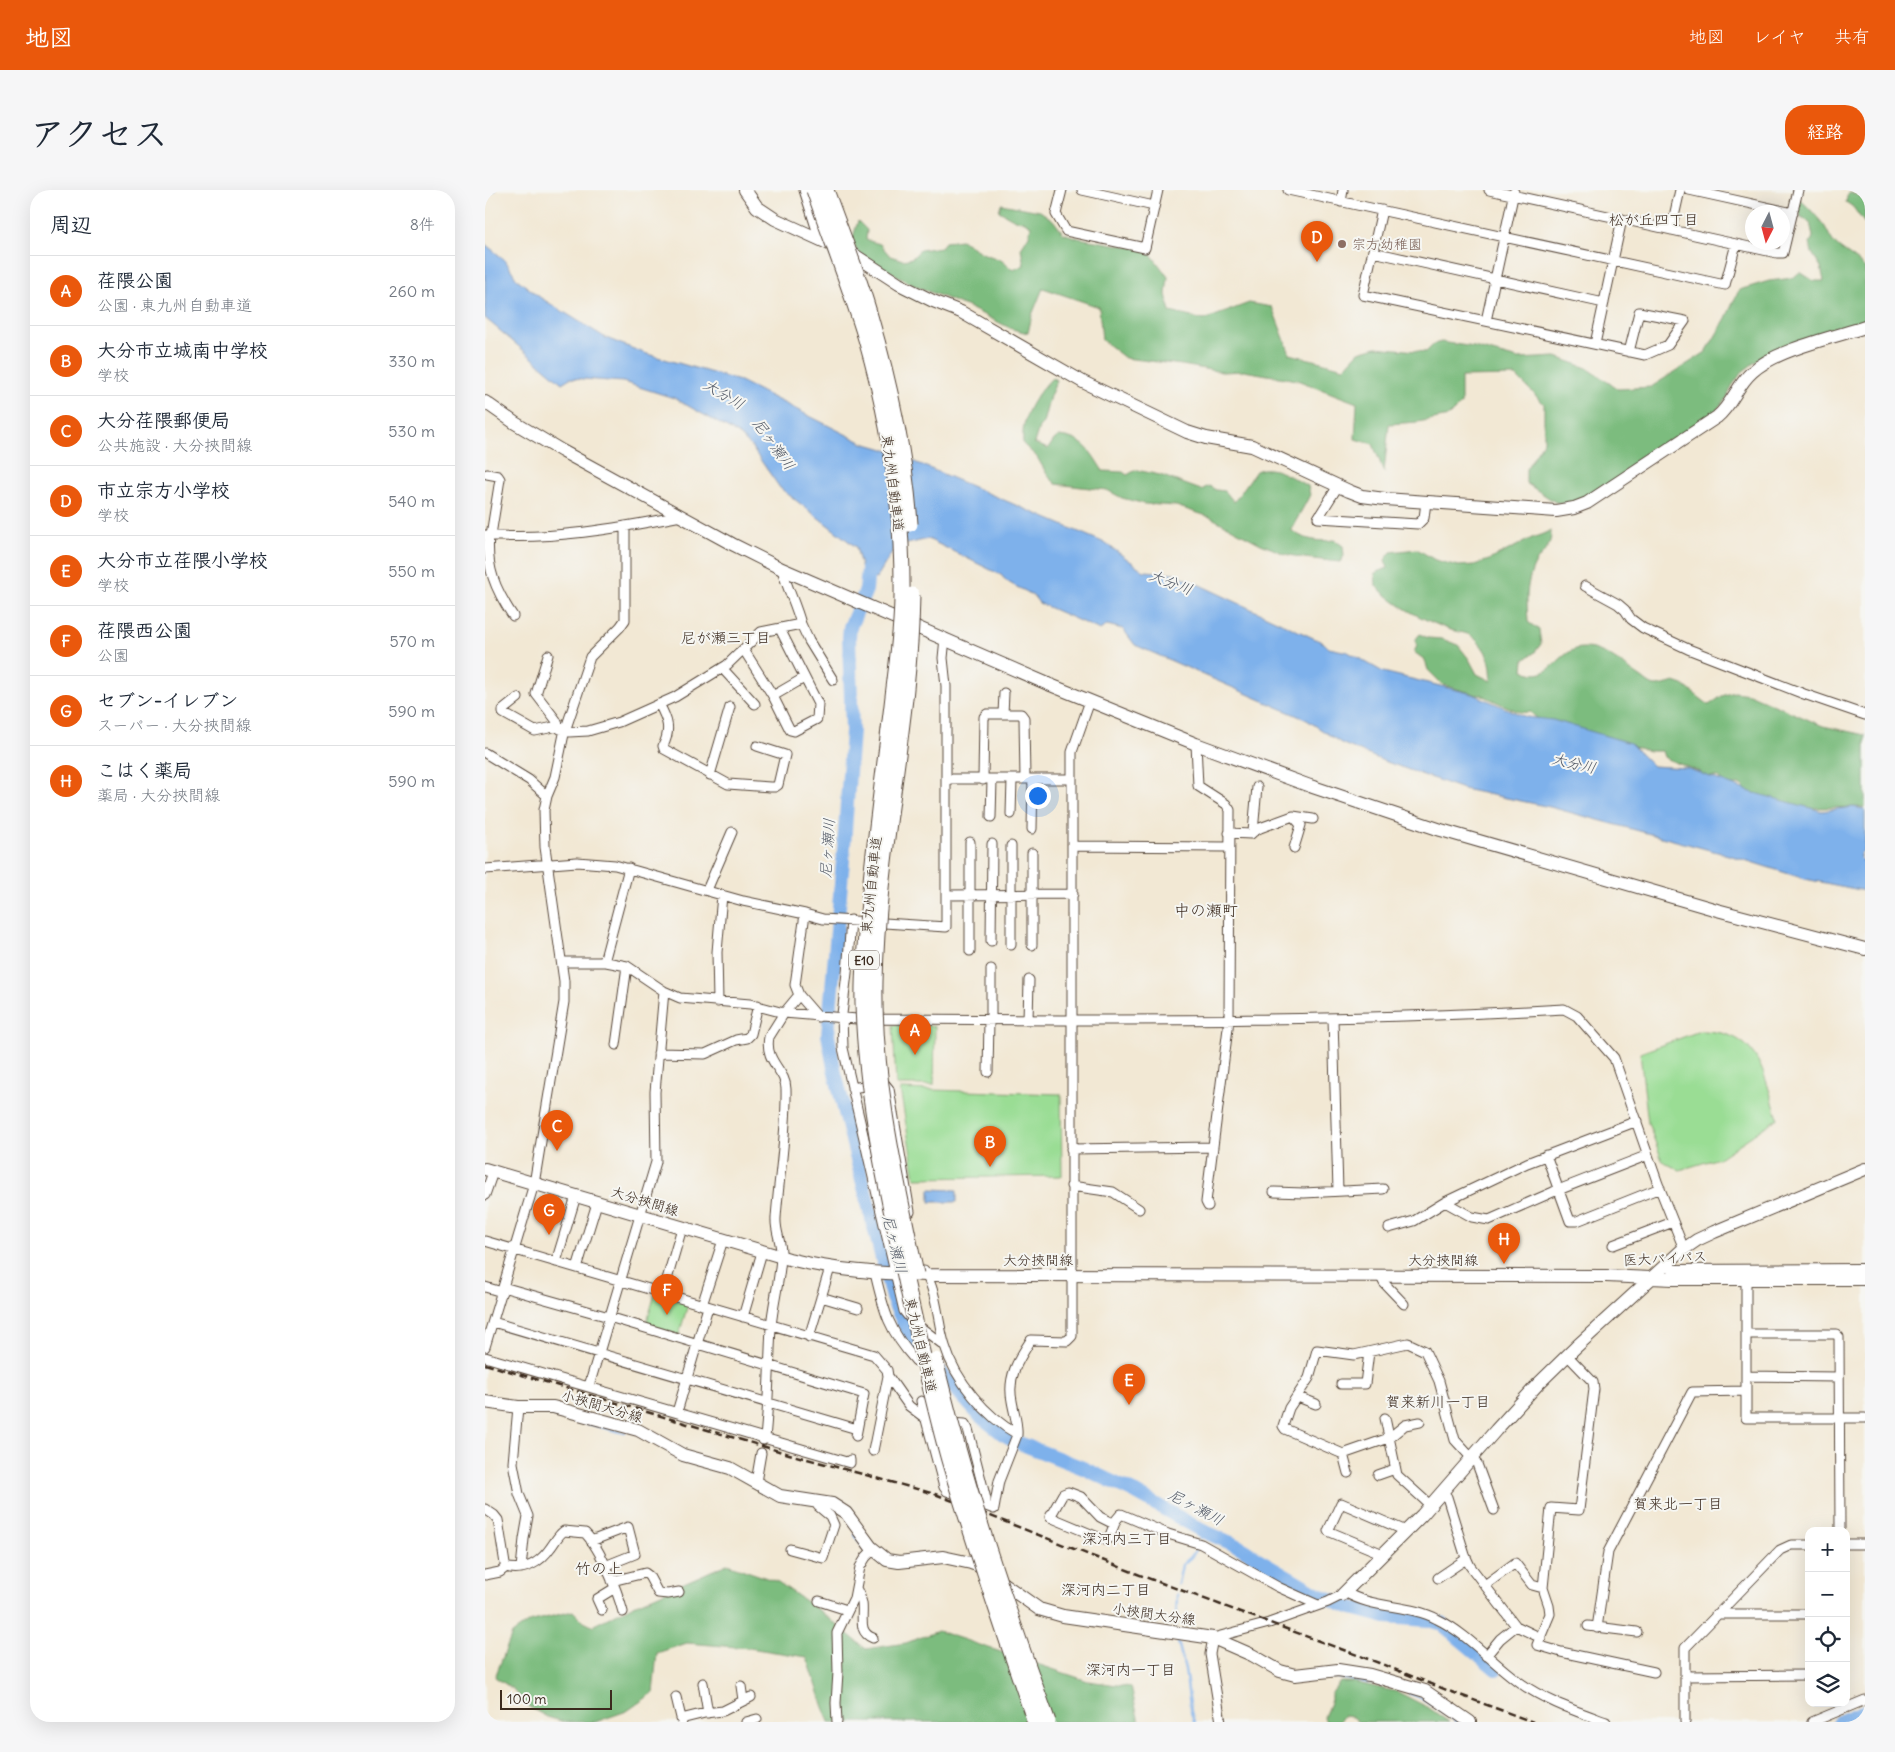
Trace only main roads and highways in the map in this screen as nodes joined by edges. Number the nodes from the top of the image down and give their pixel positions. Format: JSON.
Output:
{"nodes":[{"id":1,"x":814,"y":190,"type":"edge"},
{"id":2,"x":826,"y":190,"type":"edge"},
{"id":3,"x":1035,"y":1722,"type":"edge"},
{"id":4,"x":1048,"y":1722,"type":"edge"}],
"edges":[{"from":1,"to":3,"type":"highway","name":"東九州自動車道","number":"E10","bridge":true},
{"from":2,"to":4,"type":"highway","name":"東九州自動車道","number":"E10","bridge":true}]}
